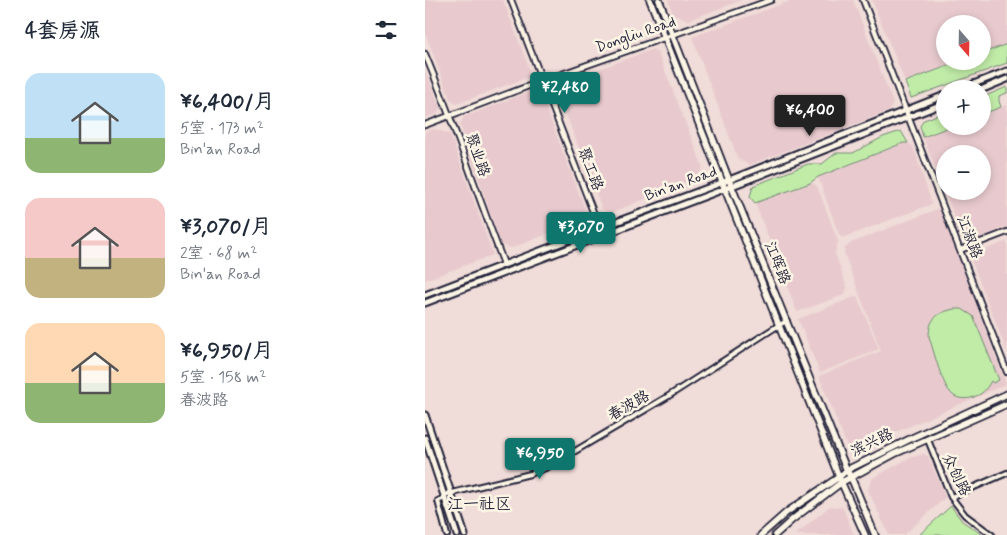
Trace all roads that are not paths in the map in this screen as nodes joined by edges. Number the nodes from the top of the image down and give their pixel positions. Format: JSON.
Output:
{"nodes":[{"id":1,"x":511,"y":0,"type":"edge"},
{"id":2,"x":649,"y":0,"type":"edge"},
{"id":3,"x":659,"y":0,"type":"edge"},
{"id":4,"x":771,"y":0,"type":"edge"},
{"id":5,"x":863,"y":0,"type":"edge"},
{"id":6,"x":673,"y":36,"type":"junction"},
{"id":7,"x":665,"y":38,"type":"junction"},
{"id":8,"x":425,"y":54,"type":"edge"},
{"id":9,"x":1007,"y":71,"type":"edge"},
{"id":10,"x":984,"y":80,"type":"edge"},
{"id":11,"x":1007,"y":80,"type":"edge"},
{"id":12,"x":542,"y":81,"type":"junction"},
{"id":13,"x":991,"y":86,"type":"edge"},
{"id":14,"x":936,"y":98,"type":"edge"},
{"id":15,"x":936,"y":106,"type":"edge"},
{"id":16,"x":905,"y":110,"type":"junction"},
{"id":17,"x":449,"y":116,"type":"junction"},
{"id":18,"x":909,"y":117,"type":"junction"},
{"id":19,"x":425,"y":125,"type":"edge"},
{"id":20,"x":729,"y":180,"type":"junction"},
{"id":21,"x":721,"y":182,"type":"junction"},
{"id":22,"x":732,"y":186,"type":"junction"},
{"id":23,"x":725,"y":188,"type":"junction"},
{"id":24,"x":599,"y":228,"type":"junction"},
{"id":25,"x":1007,"y":232,"type":"edge"},
{"id":26,"x":603,"y":235,"type":"junction"},
{"id":27,"x":960,"y":250,"type":"junction"},
{"id":28,"x":504,"y":264,"type":"junction"},
{"id":29,"x":425,"y":295,"type":"edge"},
{"id":30,"x":425,"y":303,"type":"edge"},
{"id":31,"x":787,"y":321,"type":"junction"},
{"id":32,"x":779,"y":325,"type":"junction"},
{"id":33,"x":1007,"y":372,"type":"edge"},
{"id":34,"x":1007,"y":394,"type":"edge"},
{"id":35,"x":1007,"y":404,"type":"edge"},
{"id":36,"x":425,"y":415,"type":"edge"},
{"id":37,"x":425,"y":438,"type":"edge"},
{"id":38,"x":927,"y":440,"type":"junction"},
{"id":39,"x":847,"y":470,"type":"junction"},
{"id":40,"x":1007,"y":473,"type":"edge"},
{"id":41,"x":851,"y":477,"type":"junction"},
{"id":42,"x":840,"y":479,"type":"junction"},
{"id":43,"x":452,"y":493,"type":"junction"},
{"id":44,"x":445,"y":497,"type":"junction"},
{"id":45,"x":951,"y":497,"type":"junction"},
{"id":46,"x":865,"y":534,"type":"edge"},
{"id":47,"x":874,"y":534,"type":"edge"},
{"id":48,"x":447,"y":535,"type":"edge"},
{"id":49,"x":457,"y":535,"type":"edge"},
{"id":50,"x":465,"y":535,"type":"edge"},
{"id":51,"x":761,"y":535,"type":"edge"},
{"id":52,"x":775,"y":535,"type":"edge"},
{"id":53,"x":992,"y":535,"type":"edge"}],
"edges":[{"from":1,"to":12,"type":"street","name":"聚工路"},
{"from":2,"to":7,"type":"main road","name":"江晖路"},
{"from":3,"to":6,"type":"main road","name":"江晖路"},
{"from":4,"to":6,"type":"street","name":"Dongliu Road"},
{"from":5,"to":16,"type":"street","name":"江淑路"},
{"from":6,"to":7,"type":"street","name":"Dongliu Road"},
{"from":6,"to":20,"type":"main road","name":"江晖路"},
{"from":7,"to":12,"type":"street","name":"Dongliu Road"},
{"from":7,"to":21,"type":"main road","name":"江晖路"},
{"from":8,"to":17,"type":"street","name":"聚业路"},
{"from":9,"to":10,"type":"main road"},
{"from":11,"to":13,"type":"main road"},
{"from":12,"to":17,"type":"street","name":"Dongliu Road"},
{"from":12,"to":24,"type":"street","name":"聚工路"},
{"from":14,"to":16,"type":"main road","name":"Bin'an Road"},
{"from":15,"to":18,"type":"main road","name":"Bin'an Road"},
{"from":16,"to":18,"type":"street","name":"江淑路"},
{"from":16,"to":20,"type":"main road","name":"Bin'an Road"},
{"from":17,"to":19,"type":"street","name":"Dongliu Road"},
{"from":17,"to":28,"type":"street","name":"聚业路"},
{"from":18,"to":22,"type":"main road","name":"Bin'an Road"},
{"from":18,"to":27,"type":"street","name":"江淑路"},
{"from":20,"to":21,"type":"main road","name":"Bin'an Road"},
{"from":20,"to":22,"type":"main road","name":"江晖路"},
{"from":21,"to":23,"type":"main road","name":"江晖路"},
{"from":21,"to":24,"type":"main road","name":"Bin'an Road"},
{"from":22,"to":23,"type":"main road","name":"Bin'an Road"},
{"from":22,"to":31,"type":"main road","name":"江晖路"},
{"from":23,"to":26,"type":"main road","name":"Bin'an Road"},
{"from":23,"to":32,"type":"main road","name":"江晖路"},
{"from":24,"to":26,"type":"street","name":"聚工路"},
{"from":24,"to":28,"type":"main road","name":"Bin'an Road"},
{"from":25,"to":27,"type":"street"},
{"from":26,"to":30,"type":"main road","name":"Bin'an Road"},
{"from":27,"to":33,"type":"street","name":"江淑路"},
{"from":28,"to":29,"type":"main road","name":"Bin'an Road"},
{"from":31,"to":32,"type":"street","name":"春波路"},
{"from":31,"to":39,"type":"main road","name":"江晖路"},
{"from":32,"to":42,"type":"main road","name":"江晖路"},
{"from":32,"to":43,"type":"street","name":"春波路"},
{"from":34,"to":39,"type":"main road","name":"滨兴路"},
{"from":35,"to":38,"type":"main road","name":"滨兴路"},
{"from":36,"to":43,"type":"main road"},
{"from":37,"to":44,"type":"main road"},
{"from":38,"to":41,"type":"main road","name":"滨兴路"},
{"from":38,"to":45,"type":"street","name":"众创路"},
{"from":39,"to":41,"type":"main road","name":"江晖路"},
{"from":39,"to":42,"type":"main road","name":"滨兴路"},
{"from":40,"to":45,"type":"street"},
{"from":41,"to":42,"type":"main road","name":"滨兴路"},
{"from":41,"to":47,"type":"main road","name":"江晖路"},
{"from":42,"to":46,"type":"main road","name":"江晖路"},
{"from":42,"to":51,"type":"main road","name":"滨兴路"},
{"from":42,"to":52,"type":"main road","name":"滨兴路"},
{"from":43,"to":44,"type":"street","name":"春波路"},
{"from":43,"to":50,"type":"main road"},
{"from":44,"to":48,"type":"street"},
{"from":44,"to":49,"type":"main road"},
{"from":45,"to":53,"type":"street","name":"众创路"}]}
